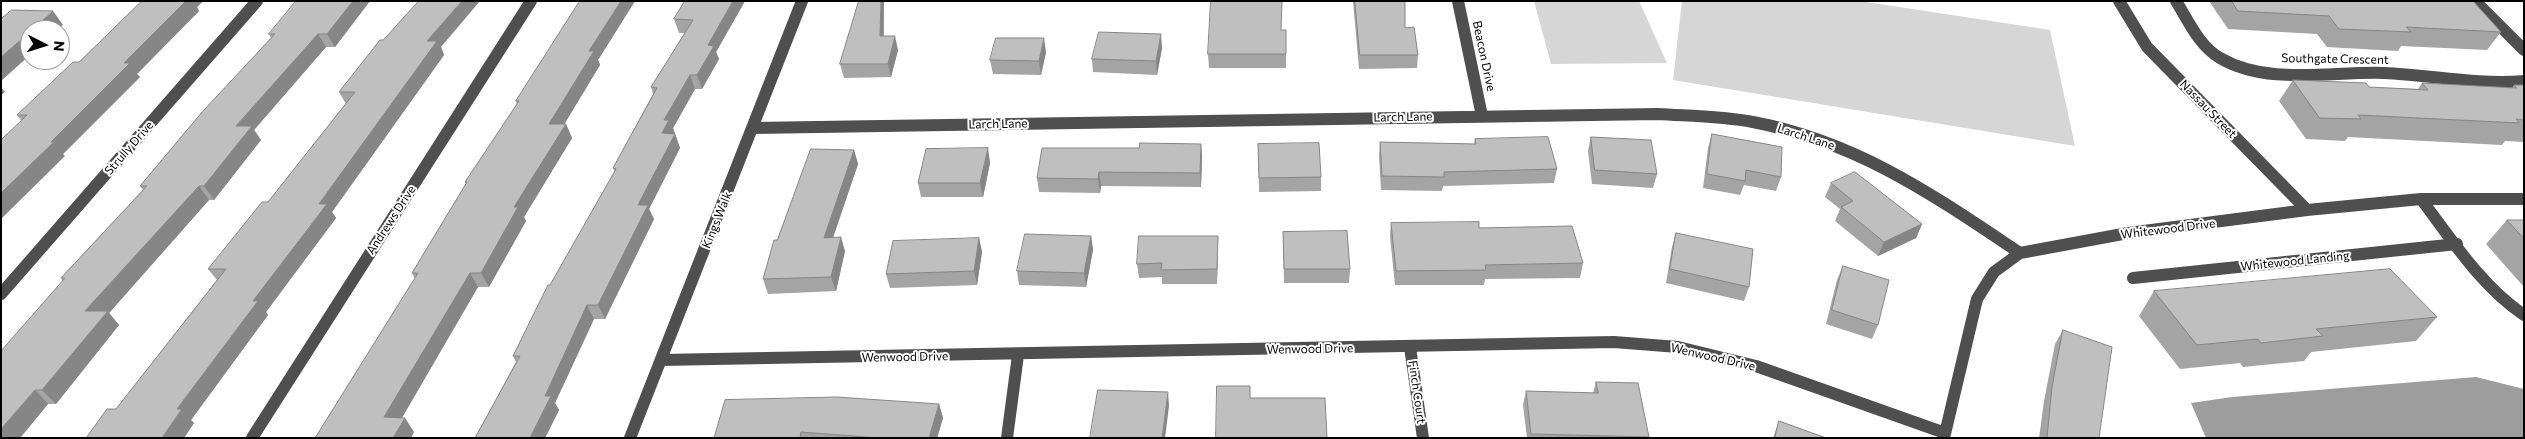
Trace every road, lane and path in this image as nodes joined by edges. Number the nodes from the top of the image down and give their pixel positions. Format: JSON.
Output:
{"nodes":[{"id":1,"x":257,"y":1,"type":"edge"},
{"id":2,"x":531,"y":1,"type":"edge"},
{"id":3,"x":802,"y":1,"type":"edge"},
{"id":4,"x":1458,"y":1,"type":"edge"},
{"id":5,"x":2118,"y":1,"type":"edge"},
{"id":6,"x":2176,"y":1,"type":"edge"},
{"id":7,"x":2475,"y":1,"type":"edge"},
{"id":8,"x":2524,"y":50,"type":"edge"},
{"id":9,"x":2524,"y":81,"type":"edge"},
{"id":10,"x":1482,"y":116,"type":"junction"},
{"id":11,"x":753,"y":128,"type":"junction"},
{"id":12,"x":2421,"y":199,"type":"junction"},
{"id":13,"x":2524,"y":199,"type":"edge"},
{"id":14,"x":2307,"y":210,"type":"junction"},
{"id":15,"x":2457,"y":244,"type":"junction"},
{"id":16,"x":2020,"y":254,"type":"junction"},
{"id":17,"x":2133,"y":278,"type":"dead end"},
{"id":18,"x":1,"y":294,"type":"edge"},
{"id":19,"x":2524,"y":315,"type":"edge"},
{"id":20,"x":1410,"y":347,"type":"junction"},
{"id":21,"x":1018,"y":355,"type":"junction"},
{"id":22,"x":661,"y":360,"type":"junction"},
{"id":23,"x":1944,"y":436,"type":"edge"},
{"id":24,"x":252,"y":438,"type":"edge"},
{"id":25,"x":630,"y":438,"type":"edge"},
{"id":26,"x":1007,"y":438,"type":"edge"},
{"id":27,"x":1423,"y":438,"type":"edge"}],
"edges":[{"from":1,"to":18,"type":"street","name":"Strully Drive"},
{"from":2,"to":24,"type":"street","name":"Andrews Drive"},
{"from":3,"to":11,"type":"street","name":"Kings Walk"},
{"from":4,"to":10,"type":"street","name":"Beacon Drive"},
{"from":5,"to":14,"type":"street","name":"Nassau Street"},
{"from":6,"to":9,"type":"street","name":"Southgate Crescent"},
{"from":7,"to":8,"type":"street"},
{"from":10,"to":11,"type":"street","name":"Larch Lane"},
{"from":10,"to":16,"type":"street","name":"Larch Lane"},
{"from":11,"to":22,"type":"street","name":"Kings Walk"},
{"from":12,"to":13,"type":"street","name":"Whitewood Drive"},
{"from":12,"to":14,"type":"street","name":"Whitewood Drive"},
{"from":12,"to":15,"type":"street"},
{"from":14,"to":16,"type":"street","name":"Whitewood Drive"},
{"from":15,"to":17,"type":"street","name":"Whitewood Landing"},
{"from":15,"to":19,"type":"street"},
{"from":16,"to":23,"type":"street","name":"Whitewood Drive"},
{"from":20,"to":21,"type":"street","name":"Wenwood Drive"},
{"from":20,"to":23,"type":"street","name":"Wenwood Drive"},
{"from":20,"to":27,"type":"street","name":"Finch Court"},
{"from":21,"to":22,"type":"street","name":"Wenwood Drive"},
{"from":21,"to":26,"type":"street"},
{"from":22,"to":25,"type":"street","name":"Kings Walk"}]}
